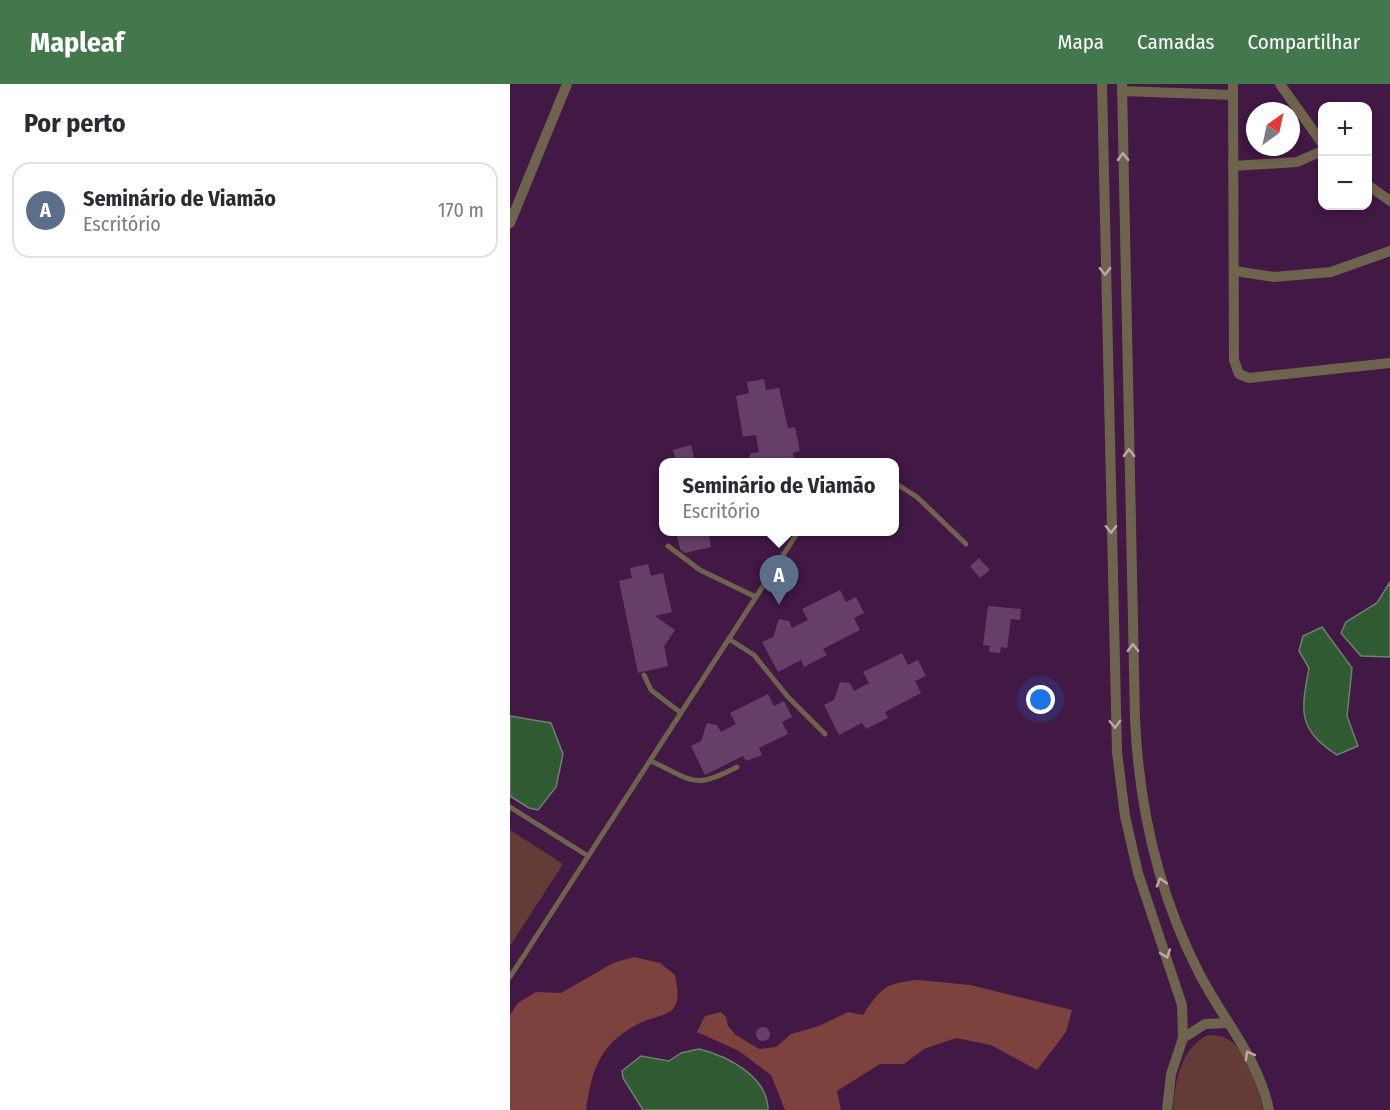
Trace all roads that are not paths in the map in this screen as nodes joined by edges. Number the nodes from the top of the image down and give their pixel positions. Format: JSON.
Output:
{"nodes":[{"id":1,"x":567,"y":84,"type":"edge"},
{"id":2,"x":1102,"y":84,"type":"edge"},
{"id":3,"x":1280,"y":84,"type":"edge"},
{"id":4,"x":1122,"y":87,"type":"edge"},
{"id":5,"x":1233,"y":89,"type":"edge"},
{"id":6,"x":1318,"y":136,"type":"edge"},
{"id":7,"x":1318,"y":153,"type":"edge"},
{"id":8,"x":1233,"y":166,"type":"junction"},
{"id":9,"x":1372,"y":188,"type":"edge"},
{"id":10,"x":1390,"y":201,"type":"edge"},
{"id":11,"x":510,"y":223,"type":"edge"},
{"id":12,"x":1390,"y":251,"type":"edge"},
{"id":13,"x":1235,"y":271,"type":"junction"},
{"id":14,"x":1126,"y":350,"type":"junction"},
{"id":15,"x":1107,"y":351,"type":"junction"},
{"id":16,"x":1390,"y":363,"type":"edge"},
{"id":17,"x":899,"y":486,"type":"edge"},
{"id":18,"x":795,"y":536,"type":"edge"},
{"id":19,"x":966,"y":544,"type":"dead end"},
{"id":20,"x":668,"y":546,"type":"dead end"},
{"id":21,"x":756,"y":597,"type":"junction"},
{"id":22,"x":729,"y":639,"type":"junction"},
{"id":23,"x":644,"y":675,"type":"dead end"},
{"id":24,"x":1114,"y":675,"type":"junction"},
{"id":25,"x":1134,"y":675,"type":"junction"},
{"id":26,"x":681,"y":713,"type":"junction"},
{"id":27,"x":825,"y":734,"type":"dead end"},
{"id":28,"x":651,"y":761,"type":"junction"},
{"id":29,"x":738,"y":767,"type":"dead end"},
{"id":30,"x":510,"y":807,"type":"edge"},
{"id":31,"x":588,"y":856,"type":"junction"},
{"id":32,"x":510,"y":977,"type":"edge"},
{"id":33,"x":1227,"y":1023,"type":"junction"},
{"id":34,"x":1183,"y":1038,"type":"junction"},
{"id":35,"x":1167,"y":1110,"type":"edge"},
{"id":36,"x":1269,"y":1110,"type":"edge"}],
"edges":[{"from":1,"to":11,"type":"street"},
{"from":2,"to":15,"type":"street","one_way":true},
{"from":3,"to":6,"type":"street"},
{"from":4,"to":5,"type":"street"},
{"from":14,"to":4,"type":"street","one_way":true},
{"from":5,"to":8,"type":"street"},
{"from":7,"to":8,"type":"street"},
{"from":8,"to":13,"type":"street"},
{"from":9,"to":10,"type":"street"},
{"from":12,"to":13,"type":"street"},
{"from":13,"to":16,"type":"street"},
{"from":14,"to":15,"type":"street"},
{"from":25,"to":14,"type":"street","one_way":true},
{"from":15,"to":24,"type":"street","one_way":true},
{"from":17,"to":19,"type":"lane"},
{"from":18,"to":21,"type":"lane"},
{"from":20,"to":21,"type":"lane"},
{"from":21,"to":22,"type":"lane"},
{"from":22,"to":26,"type":"lane"},
{"from":22,"to":27,"type":"lane"},
{"from":23,"to":26,"type":"lane"},
{"from":24,"to":25,"type":"street"},
{"from":24,"to":34,"type":"street","one_way":true},
{"from":33,"to":25,"type":"street","one_way":true},
{"from":26,"to":28,"type":"lane"},
{"from":28,"to":29,"type":"lane"},
{"from":28,"to":31,"type":"lane"},
{"from":30,"to":31,"type":"lane"},
{"from":31,"to":32,"type":"lane"},
{"from":33,"to":34,"type":"street"},
{"from":36,"to":33,"type":"street","one_way":true},
{"from":34,"to":35,"type":"street"}]}
